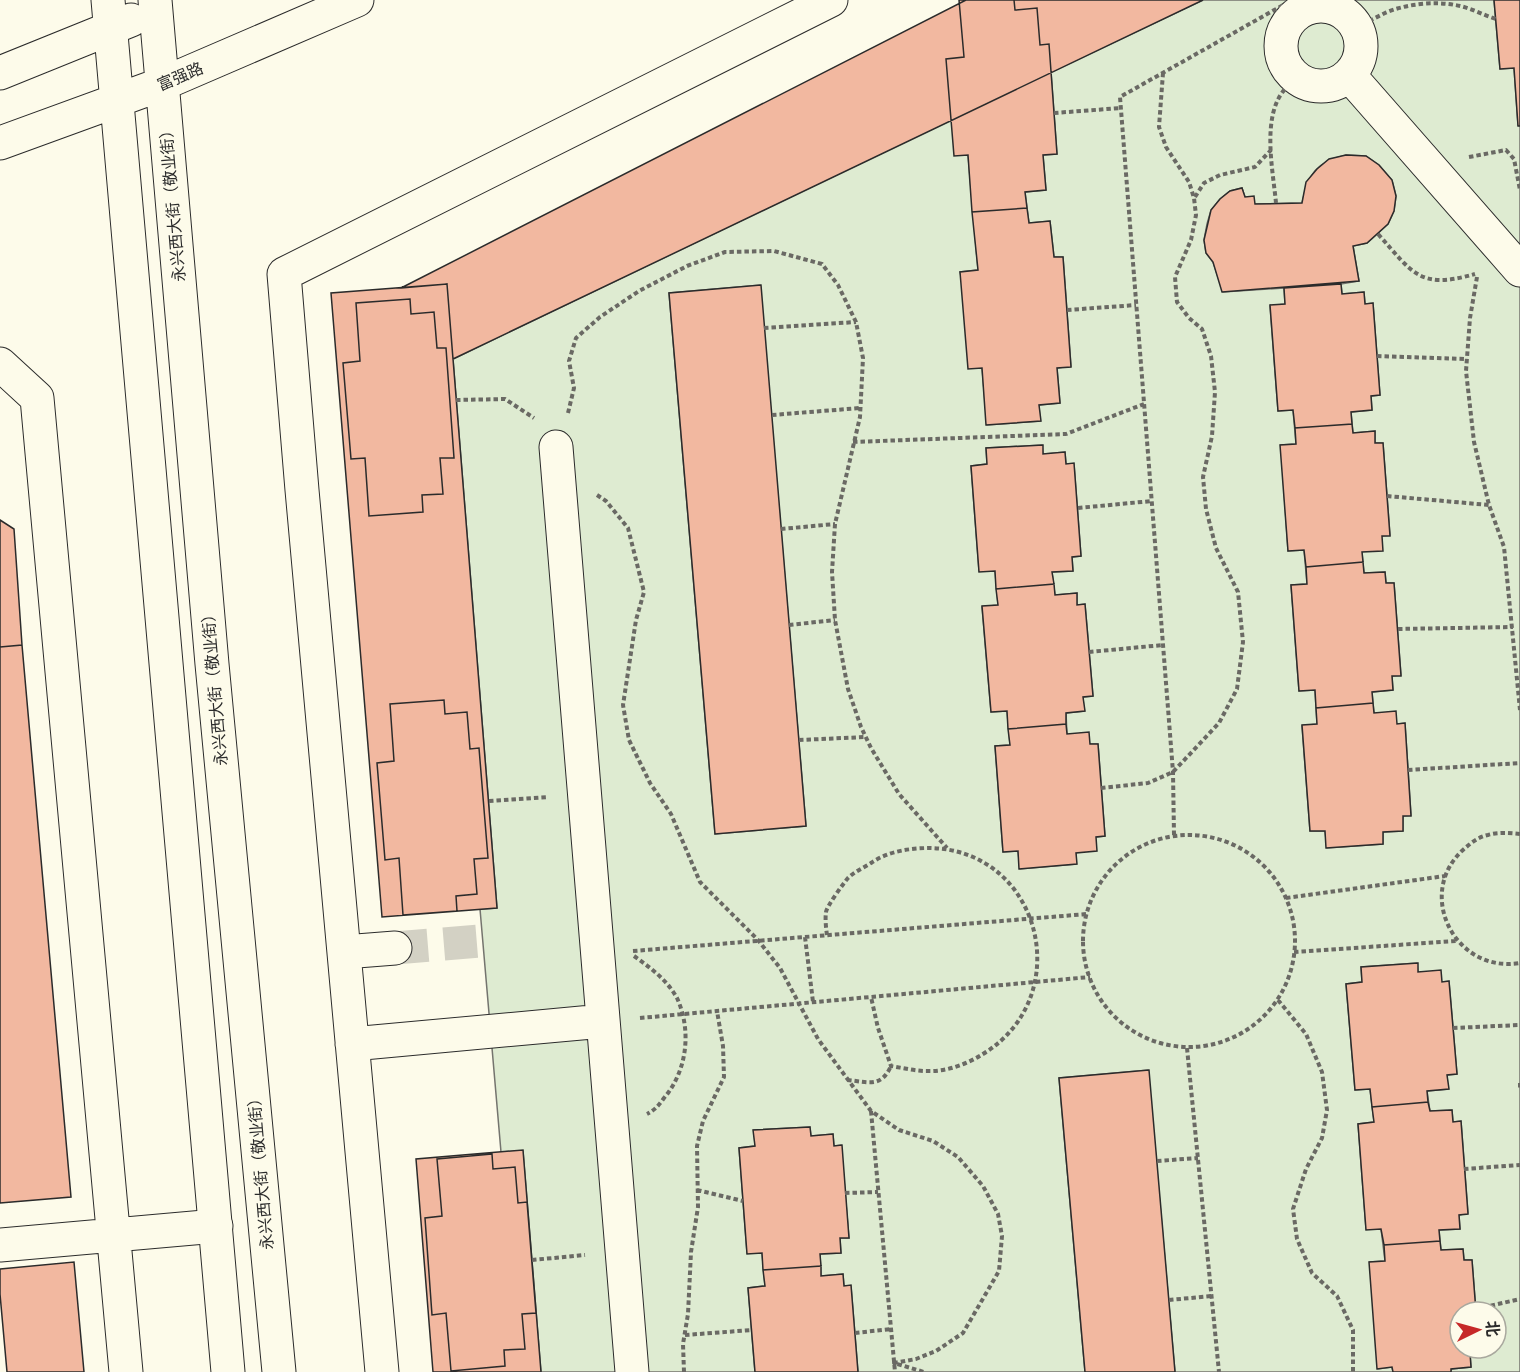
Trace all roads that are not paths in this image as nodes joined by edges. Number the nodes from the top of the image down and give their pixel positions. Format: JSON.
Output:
{"nodes":[{"id":1,"x":357,"y":0,"type":"edge"},
{"id":2,"x":831,"y":0,"type":"edge"},
{"id":3,"x":163,"y":3,"type":"edge"},
{"id":4,"x":1308,"y":4,"type":"edge"},
{"id":5,"x":110,"y":14,"type":"edge"},
{"id":6,"x":0,"y":73,"type":"edge"},
{"id":7,"x":1348,"y":75,"type":"junction"},
{"id":8,"x":162,"y":84,"type":"junction"},
{"id":9,"x":119,"y":101,"type":"junction"},
{"id":10,"x":0,"y":143,"type":"edge"},
{"id":11,"x":1520,"y":270,"type":"edge"},
{"id":12,"x":0,"y":364,"type":"edge"},
{"id":13,"x":556,"y":447,"type":"road end"},
{"id":14,"x":395,"y":948,"type":"tunnel mouth"},
{"id":15,"x":344,"y":952,"type":"junction"},
{"id":16,"x":603,"y":1021,"type":"junction"},
{"id":17,"x":352,"y":1044,"type":"junction"},
{"id":18,"x":216,"y":1226,"type":"junction"},
{"id":19,"x":114,"y":1235,"type":"junction"},
{"id":20,"x":0,"y":1245,"type":"edge"},
{"id":21,"x":126,"y":1372,"type":"edge"},
{"id":22,"x":228,"y":1372,"type":"edge"},
{"id":23,"x":279,"y":1372,"type":"edge"},
{"id":24,"x":382,"y":1372,"type":"edge"},
{"id":25,"x":632,"y":1372,"type":"edge"}],
"edges":[{"from":1,"to":8,"type":"main road","name":"富强路"},
{"from":2,"to":15,"type":"main road"},
{"from":3,"to":5,"type":"main road"},
{"from":3,"to":8,"type":"main road","name":"永兴西大街（敬业街）"},
{"from":4,"to":7,"type":"main road"},
{"from":4,"to":7,"type":"main road"},
{"from":5,"to":6,"type":"main road"},
{"from":5,"to":9,"type":"main road"},
{"from":7,"to":11,"type":"main road"},
{"from":8,"to":9,"type":"main road","name":"富强路"},
{"from":8,"to":23,"type":"main road","name":"永兴西大街（敬业街）"},
{"from":9,"to":10,"type":"main road","name":"富强路"},
{"from":9,"to":18,"type":"main road"},
{"from":12,"to":19,"type":"main road"},
{"from":13,"to":16,"type":"main road"},
{"from":14,"to":15,"type":"main road"},
{"from":15,"to":17,"type":"main road"},
{"from":16,"to":17,"type":"main road"},
{"from":16,"to":25,"type":"main road"},
{"from":17,"to":24,"type":"main road"},
{"from":18,"to":19,"type":"main road"},
{"from":18,"to":22,"type":"main road"},
{"from":19,"to":20,"type":"main road"},
{"from":19,"to":21,"type":"main road"}]}
